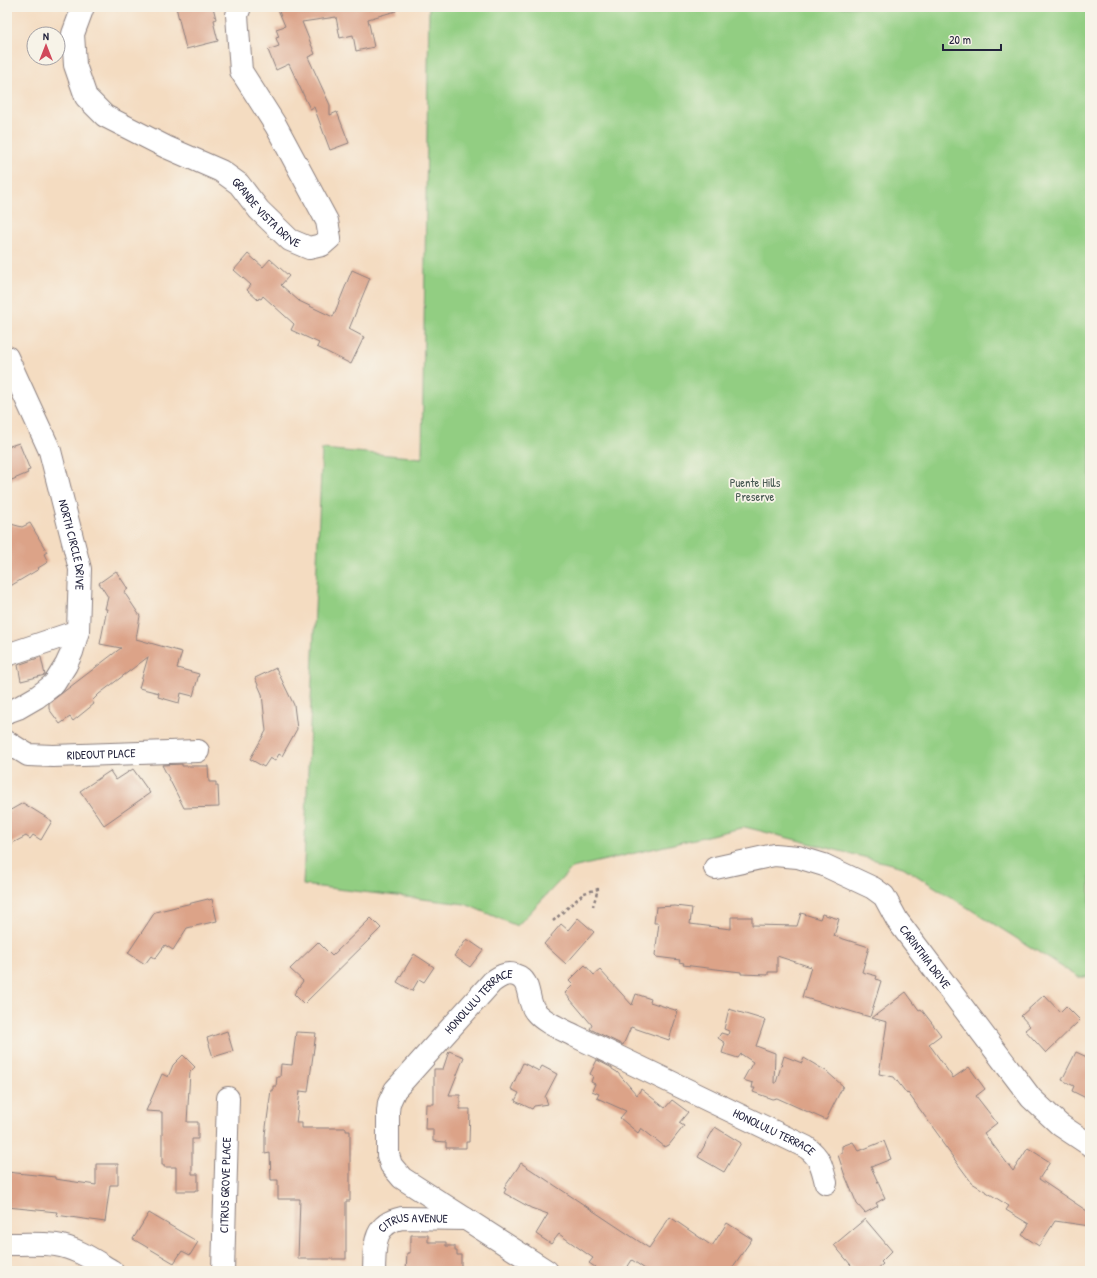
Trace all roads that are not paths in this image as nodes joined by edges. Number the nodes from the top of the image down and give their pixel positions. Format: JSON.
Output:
{"nodes":[{"id":1,"x":83,"y":7,"type":"edge"},
{"id":2,"x":240,"y":7,"type":"edge"},
{"id":3,"x":7,"y":357,"type":"edge"},
{"id":4,"x":78,"y":631,"type":"junction"},
{"id":5,"x":7,"y":655,"type":"edge"},
{"id":6,"x":7,"y":712,"type":"edge"},
{"id":7,"x":7,"y":742,"type":"edge"},
{"id":8,"x":198,"y":751,"type":"dead end"},
{"id":9,"x":715,"y":868,"type":"dead end"},
{"id":10,"x":228,"y":1098,"type":"dead end"},
{"id":11,"x":1090,"y":1145,"type":"edge"},
{"id":12,"x":826,"y":1183,"type":"dead end"},
{"id":13,"x":466,"y":1219,"type":"junction"},
{"id":14,"x":7,"y":1244,"type":"edge"},
{"id":15,"x":112,"y":1271,"type":"edge"},
{"id":16,"x":223,"y":1271,"type":"edge"},
{"id":17,"x":374,"y":1271,"type":"edge"},
{"id":18,"x":547,"y":1271,"type":"edge"}],
"edges":[{"from":1,"to":2,"type":"street","name":"GRANDE VISTA DRIVE"},
{"from":3,"to":4,"type":"street","name":"NORTH CIRCLE DRIVE"},
{"from":4,"to":5,"type":"street"},
{"from":4,"to":6,"type":"street","name":"NORTH CIRCLE DRIVE"},
{"from":7,"to":8,"type":"street","name":"RIDEOUT PLACE"},
{"from":9,"to":11,"type":"street","name":"CARINTHIA DRIVE"},
{"from":10,"to":16,"type":"street","name":"CITRUS GROVE PLACE"},
{"from":12,"to":13,"type":"street","name":"HONOLULU TERRACE"},
{"from":13,"to":17,"type":"street","name":"CITRUS AVENUE"},
{"from":13,"to":18,"type":"street","name":"HONOLULU TERRACE"},
{"from":14,"to":15,"type":"street"}]}
